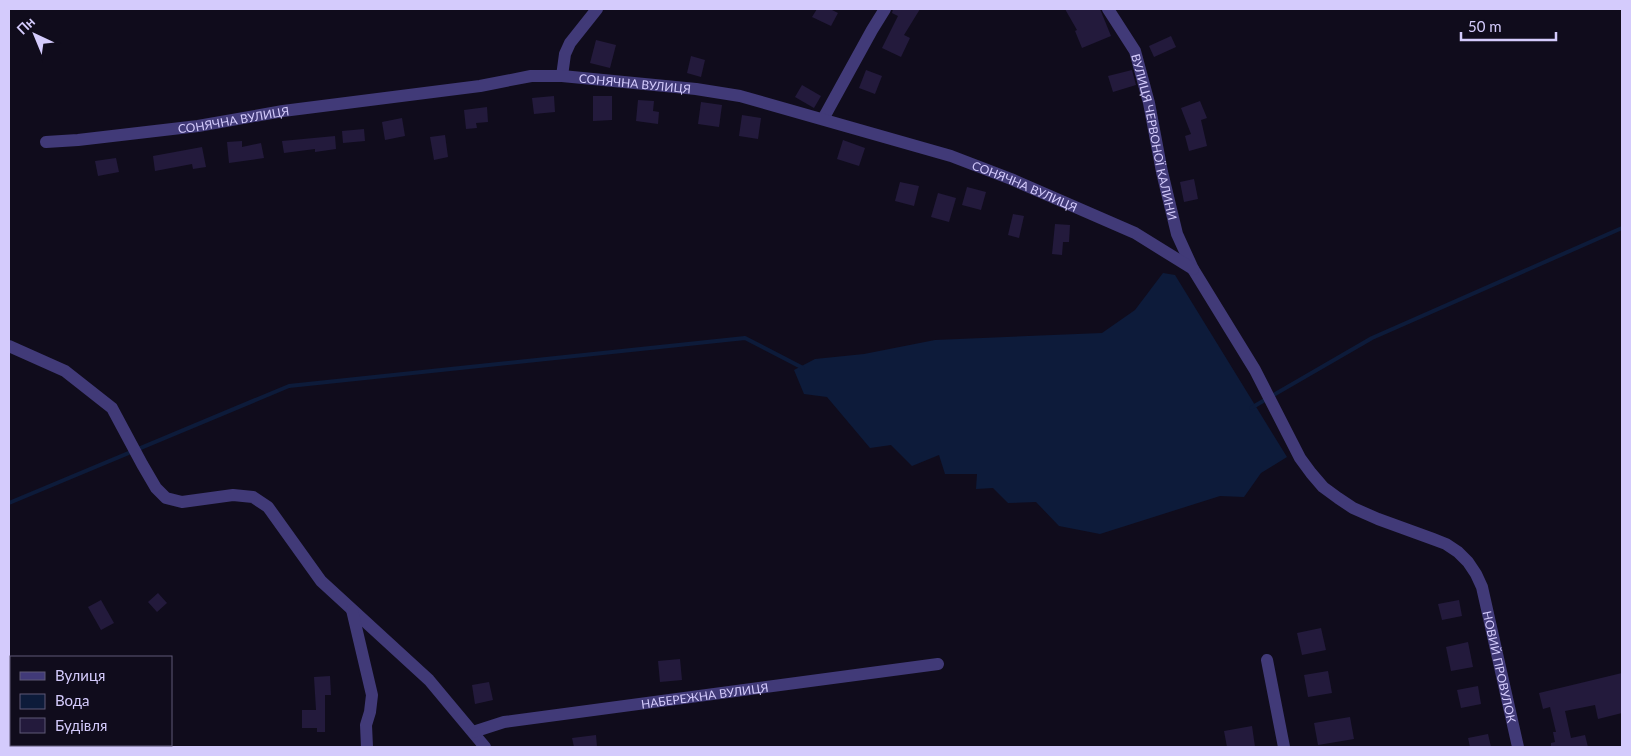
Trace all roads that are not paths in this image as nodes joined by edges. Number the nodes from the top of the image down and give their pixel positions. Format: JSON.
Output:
{"nodes":[{"id":1,"x":597,"y":9,"type":"edge"},
{"id":2,"x":885,"y":9,"type":"edge"},
{"id":3,"x":1108,"y":9,"type":"edge"},
{"id":4,"x":562,"y":76,"type":"junction"},
{"id":5,"x":823,"y":119,"type":"junction"},
{"id":6,"x":46,"y":142,"type":"dead end"},
{"id":7,"x":1193,"y":269,"type":"junction"},
{"id":8,"x":9,"y":346,"type":"edge"},
{"id":9,"x":1482,"y":587,"type":"joint"},
{"id":10,"x":352,"y":610,"type":"junction"},
{"id":11,"x":1267,"y":660,"type":"dead end"},
{"id":12,"x":938,"y":664,"type":"dead end"},
{"id":13,"x":473,"y":732,"type":"junction"},
{"id":14,"x":367,"y":747,"type":"edge"},
{"id":15,"x":485,"y":747,"type":"edge"},
{"id":16,"x":1284,"y":747,"type":"edge"},
{"id":17,"x":1518,"y":747,"type":"edge"}],
"edges":[{"from":1,"to":4,"type":"street"},
{"from":2,"to":5,"type":"street"},
{"from":3,"to":7,"type":"street","name":"ВУЛИЦЯ ЧЕРВОНОЇ КАЛИНИ"},
{"from":4,"to":5,"type":"street","name":"СОНЯЧНА ВУЛИЦЯ"},
{"from":4,"to":6,"type":"street","name":"СОНЯЧНА ВУЛИЦЯ"},
{"from":5,"to":7,"type":"street","name":"СОНЯЧНА ВУЛИЦЯ"},
{"from":7,"to":9,"type":"street","name":"ВУЛИЦЯ ЧЕРВОНОЇ КАЛИНИ"},
{"from":8,"to":10,"type":"street"},
{"from":9,"to":17,"type":"street","name":"НОВИЙ ПРОВУЛОК"},
{"from":10,"to":13,"type":"street"},
{"from":10,"to":14,"type":"street"},
{"from":11,"to":16,"type":"street"},
{"from":12,"to":13,"type":"street","name":"НАБЕРЕЖНА ВУЛИЦЯ"},
{"from":13,"to":15,"type":"street"}]}
